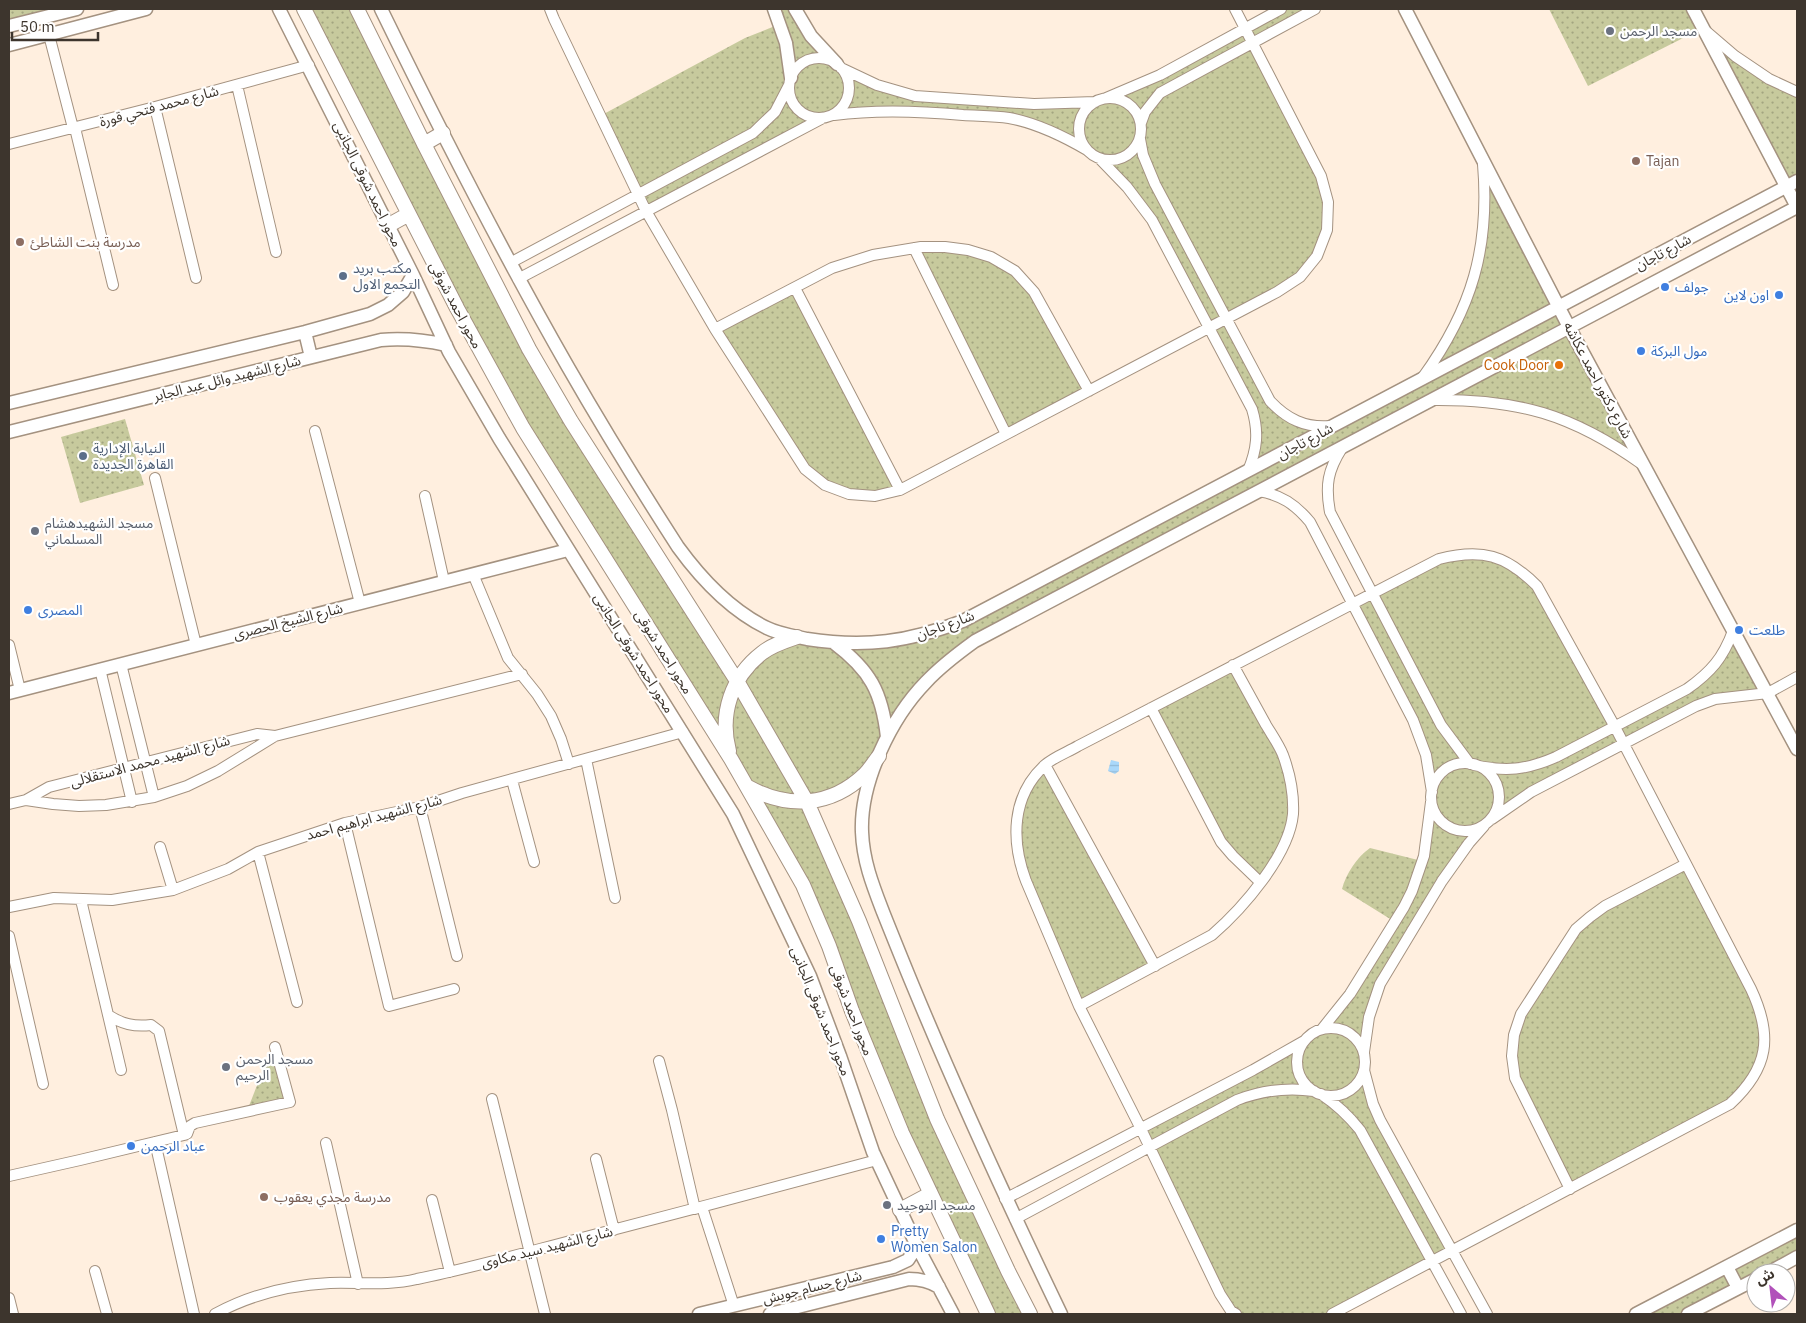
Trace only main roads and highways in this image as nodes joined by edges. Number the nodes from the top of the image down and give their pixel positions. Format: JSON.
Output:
{"nodes":[{"id":1,"x":304,"y":9,"type":"edge"},
{"id":2,"x":357,"y":9,"type":"edge"},
{"id":3,"x":443,"y":133,"type":"road end"},
{"id":4,"x":424,"y":144,"type":"junction"},
{"id":5,"x":409,"y":214,"type":"junction"},
{"id":6,"x":389,"y":225,"type":"road end"},
{"id":7,"x":797,"y":637,"type":"road end"},
{"id":8,"x":737,"y":681,"type":"junction"},
{"id":9,"x":879,"y":756,"type":"road end"},
{"id":10,"x":732,"y":759,"type":"junction"},
{"id":11,"x":747,"y":787,"type":"junction"},
{"id":12,"x":806,"y":802,"type":"junction"},
{"id":13,"x":930,"y":1194,"type":"junction"},
{"id":14,"x":900,"y":1210,"type":"road end"},
{"id":15,"x":988,"y":1314,"type":"edge"},
{"id":16,"x":1030,"y":1314,"type":"edge"}],
"edges":[{"from":1,"to":5,"type":"main road","name":"محور احمد شوقى"},
{"from":2,"to":4,"type":"main road"},
{"from":3,"to":4,"type":"main road"},
{"from":4,"to":8,"type":"main road"},
{"from":5,"to":6,"type":"main road"},
{"from":5,"to":10,"type":"main road","name":"محور احمد شوقى"},
{"from":7,"to":8,"type":"main road"},
{"from":8,"to":10,"type":"main road"},
{"from":8,"to":12,"type":"main road"},
{"from":9,"to":12,"type":"main road"},
{"from":10,"to":11,"type":"main road","name":"محور احمد شوقى"},
{"from":11,"to":12,"type":"main road"},
{"from":11,"to":13,"type":"main road","name":"محور احمد شوقى"},
{"from":12,"to":16,"type":"main road"},
{"from":13,"to":14,"type":"main road"},
{"from":13,"to":15,"type":"main road","name":"محور احمد شوقى"}]}
